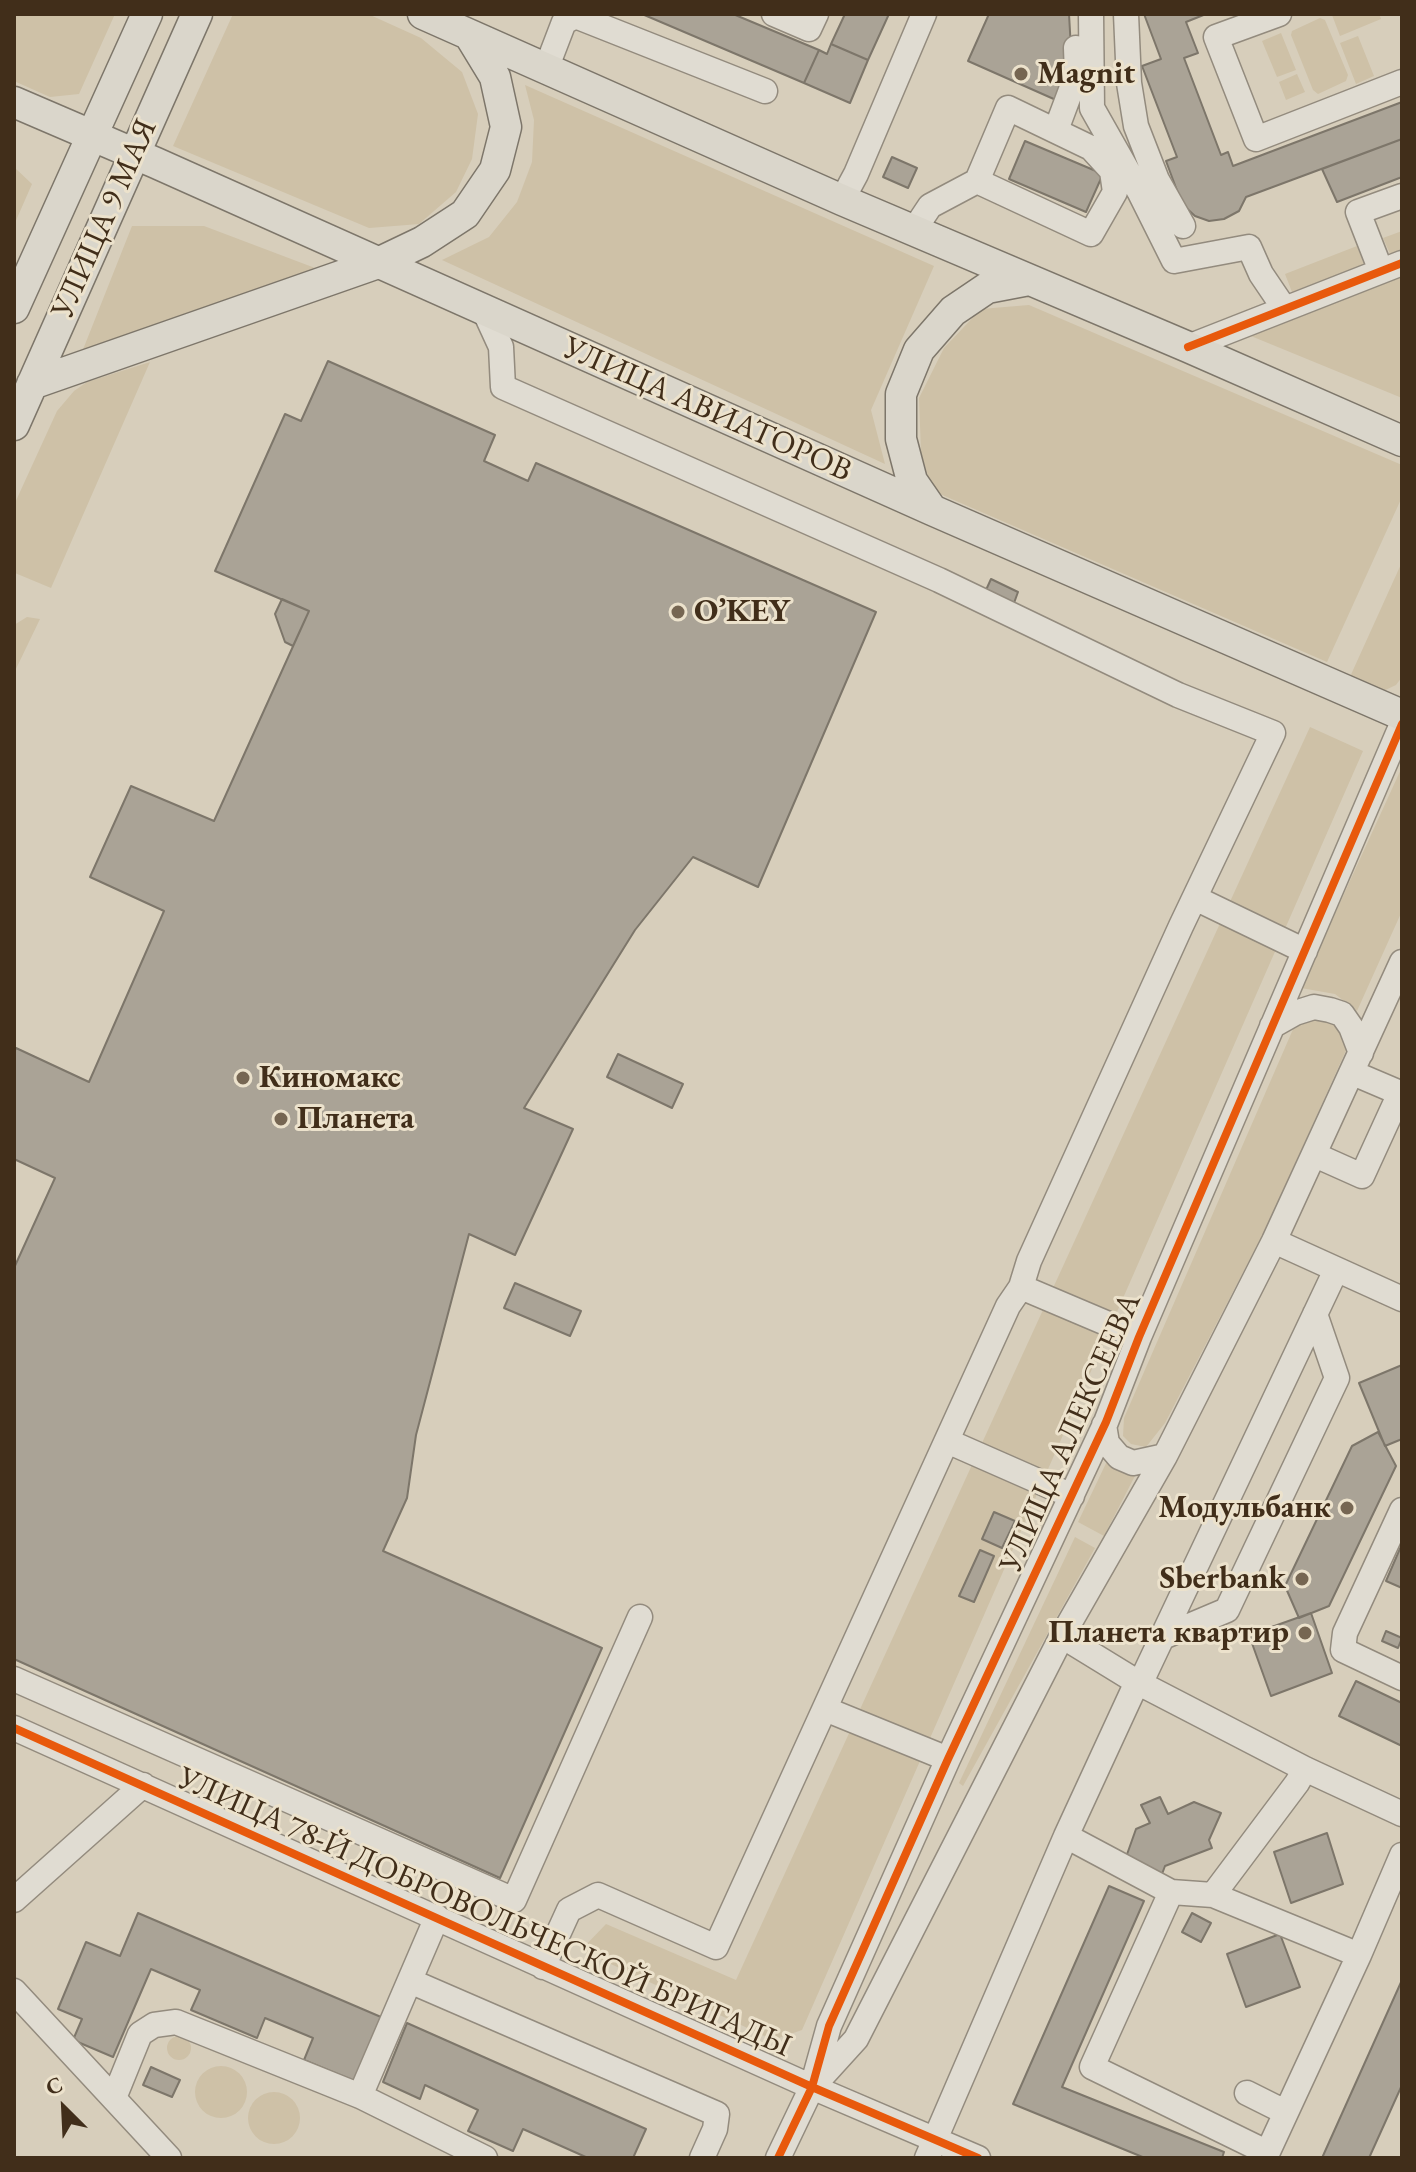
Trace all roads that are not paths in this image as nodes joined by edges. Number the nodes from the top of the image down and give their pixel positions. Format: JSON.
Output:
{"nodes":[{"id":1,"x":147,"y":14,"type":"edge"},
{"id":2,"x":197,"y":14,"type":"edge"},
{"id":3,"x":423,"y":14,"type":"edge"},
{"id":4,"x":774,"y":14,"type":"edge"},
{"id":5,"x":816,"y":14,"type":"edge"},
{"id":6,"x":924,"y":14,"type":"edge"},
{"id":7,"x":1075,"y":14,"type":"edge"},
{"id":8,"x":1091,"y":14,"type":"edge"},
{"id":9,"x":1126,"y":14,"type":"edge"},
{"id":10,"x":1279,"y":14,"type":"edge"},
{"id":11,"x":567,"y":17,"type":"edge"},
{"id":12,"x":470,"y":36,"type":"junction"},
{"id":13,"x":546,"y":69,"type":"junction"},
{"id":14,"x":1091,"y":82,"type":"junction"},
{"id":15,"x":1402,"y":82,"type":"edge"},
{"id":16,"x":1129,"y":83,"type":"junction"},
{"id":17,"x":765,"y":91,"type":"dead end"},
{"id":18,"x":14,"y":102,"type":"edge"},
{"id":19,"x":1056,"y":130,"type":"junction"},
{"id":20,"x":92,"y":136,"type":"junction"},
{"id":21,"x":133,"y":153,"type":"junction"},
{"id":22,"x":977,"y":181,"type":"junction"},
{"id":23,"x":1148,"y":186,"type":"junction"},
{"id":24,"x":1402,"y":196,"type":"edge"},
{"id":25,"x":842,"y":200,"type":"junction"},
{"id":26,"x":1183,"y":226,"type":"dead end"},
{"id":27,"x":914,"y":230,"type":"junction"},
{"id":28,"x":378,"y":263,"type":"junction"},
{"id":29,"x":1391,"y":267,"type":"edge"},
{"id":30,"x":1029,"y":280,"type":"junction"},
{"id":31,"x":14,"y":308,"type":"edge"},
{"id":32,"x":1284,"y":308,"type":"junction"},
{"id":33,"x":484,"y":310,"type":"junction"},
{"id":34,"x":1188,"y":347,"type":"junction"},
{"id":35,"x":32,"y":384,"type":"junction"},
{"id":36,"x":14,"y":425,"type":"edge"},
{"id":37,"x":1402,"y":441,"type":"edge"},
{"id":38,"x":932,"y":510,"type":"junction"},
{"id":39,"x":1402,"y":715,"type":"edge"},
{"id":40,"x":1402,"y":724,"type":"edge"},
{"id":41,"x":1195,"y":898,"type":"junction"},
{"id":42,"x":1305,"y":951,"type":"junction"},
{"id":43,"x":1402,"y":962,"type":"edge"},
{"id":44,"x":1396,"y":986,"type":"edge"},
{"id":45,"x":1272,"y":1026,"type":"junction"},
{"id":46,"x":1357,"y":1063,"type":"junction"},
{"id":47,"x":1315,"y":1155,"type":"junction"},
{"id":48,"x":1274,"y":1241,"type":"junction"},
{"id":49,"x":1336,"y":1270,"type":"junction"},
{"id":50,"x":1021,"y":1287,"type":"junction"},
{"id":51,"x":1402,"y":1299,"type":"edge"},
{"id":52,"x":1315,"y":1314,"type":"junction"},
{"id":53,"x":1139,"y":1337,"type":"junction"},
{"id":54,"x":1104,"y":1425,"type":"junction"},
{"id":55,"x":947,"y":1441,"type":"junction"},
{"id":56,"x":1165,"y":1456,"type":"junction"},
{"id":57,"x":1072,"y":1496,"type":"junction"},
{"id":58,"x":1402,"y":1510,"type":"edge"},
{"id":59,"x":640,"y":1617,"type":"dead end"},
{"id":60,"x":1062,"y":1636,"type":"junction"},
{"id":61,"x":1163,"y":1637,"type":"junction"},
{"id":62,"x":1402,"y":1678,"type":"edge"},
{"id":63,"x":14,"y":1679,"type":"edge"},
{"id":64,"x":1138,"y":1683,"type":"junction"},
{"id":65,"x":825,"y":1709,"type":"junction"},
{"id":66,"x":14,"y":1728,"type":"edge"},
{"id":67,"x":948,"y":1759,"type":"junction"},
{"id":68,"x":1305,"y":1769,"type":"junction"},
{"id":69,"x":143,"y":1785,"type":"junction"},
{"id":70,"x":1402,"y":1814,"type":"edge"},
{"id":71,"x":1066,"y":1836,"type":"junction"},
{"id":72,"x":1402,"y":1855,"type":"edge"},
{"id":73,"x":1171,"y":1892,"type":"junction"},
{"id":74,"x":1213,"y":1895,"type":"junction"},
{"id":75,"x":14,"y":1900,"type":"edge"},
{"id":76,"x":437,"y":1917,"type":"junction"},
{"id":77,"x":1359,"y":1955,"type":"junction"},
{"id":78,"x":543,"y":1967,"type":"junction"},
{"id":79,"x":410,"y":1981,"type":"junction"},
{"id":80,"x":14,"y":1991,"type":"edge"},
{"id":81,"x":812,"y":2087,"type":"junction"},
{"id":82,"x":1247,"y":2093,"type":"dead end"},
{"id":83,"x":360,"y":2096,"type":"junction"},
{"id":84,"x":114,"y":2098,"type":"junction"},
{"id":85,"x":1285,"y":2112,"type":"junction"},
{"id":86,"x":931,"y":2148,"type":"edge"},
{"id":87,"x":1266,"y":2155,"type":"edge"},
{"id":88,"x":169,"y":2158,"type":"edge"},
{"id":89,"x":485,"y":2158,"type":"edge"},
{"id":90,"x":702,"y":2158,"type":"edge"},
{"id":91,"x":778,"y":2158,"type":"edge"},
{"id":92,"x":978,"y":2158,"type":"edge"}],
"edges":[{"from":1,"to":20,"type":"main road","name":"УЛИЦА 9 МАЯ"},
{"from":2,"to":21,"type":"main road","name":"УЛИЦА 9 МАЯ"},
{"from":3,"to":12,"type":"main road"},
{"from":4,"to":5,"type":"street"},
{"from":6,"to":25,"type":"street"},
{"from":7,"to":19,"type":"street"},
{"from":8,"to":14,"type":"street"},
{"from":9,"to":16,"type":"street"},
{"from":10,"to":15,"type":"street"},
{"from":11,"to":13,"type":"street"},
{"from":11,"to":17,"type":"street"},
{"from":12,"to":13,"type":"main road"},
{"from":12,"to":28,"type":"main road"},
{"from":13,"to":25,"type":"main road"},
{"from":14,"to":16,"type":"street"},
{"from":14,"to":23,"type":"street"},
{"from":16,"to":23,"type":"street"},
{"from":18,"to":20,"type":"main road","name":"УЛИЦА АВИАТОРОВ"},
{"from":19,"to":22,"type":"street"},
{"from":19,"to":22,"type":"street"},
{"from":20,"to":21,"type":"main road","name":"УЛИЦА АВИАТОРОВ"},
{"from":20,"to":31,"type":"main road","name":"УЛИЦА 9 МАЯ"},
{"from":21,"to":28,"type":"main road","name":"УЛИЦА АВИАТОРОВ"},
{"from":21,"to":35,"type":"main road","name":"УЛИЦА 9 МАЯ"},
{"from":22,"to":27,"type":"street"},
{"from":23,"to":26,"type":"street"},
{"from":23,"to":32,"type":"street"},
{"from":24,"to":29,"type":"street"},
{"from":25,"to":27,"type":"main road"},
{"from":27,"to":30,"type":"main road"},
{"from":28,"to":33,"type":"main road","name":"УЛИЦА АВИАТОРОВ"},
{"from":28,"to":35,"type":"main road"},
{"from":29,"to":32,"type":"street"},
{"from":30,"to":34,"type":"main road"},
{"from":30,"to":38,"type":"main road"},
{"from":32,"to":34,"type":"street"},
{"from":33,"to":38,"type":"main road","name":"УЛИЦА АВИАТОРОВ"},
{"from":33,"to":41,"type":"street"},
{"from":34,"to":37,"type":"main road"},
{"from":35,"to":36,"type":"main road","name":"УЛИЦА 9 МАЯ"},
{"from":38,"to":39,"type":"main road","name":"УЛИЦА АВИАТОРОВ"},
{"from":40,"to":42,"type":"street","name":"УЛИЦА АЛЕКСЕЕВА"},
{"from":41,"to":42,"type":"street"},
{"from":41,"to":50,"type":"street"},
{"from":42,"to":45,"type":"street","name":"УЛИЦА АЛЕКСЕЕВА"},
{"from":43,"to":44,"type":"street","name":"УЛИЦА АЛЕКСЕЕВА"},
{"from":44,"to":46,"type":"street","name":"УЛИЦА АЛЕКСЕЕВА"},
{"from":45,"to":46,"type":"street"},
{"from":45,"to":53,"type":"street","name":"УЛИЦА АЛЕКСЕЕВА"},
{"from":46,"to":47,"type":"street","name":"УЛИЦА АЛЕКСЕЕВА"},
{"from":46,"to":47,"type":"street"},
{"from":47,"to":48,"type":"street","name":"УЛИЦА АЛЕКСЕЕВА"},
{"from":48,"to":49,"type":"street"},
{"from":48,"to":56,"type":"street","name":"УЛИЦА АЛЕКСЕЕВА"},
{"from":49,"to":51,"type":"street"},
{"from":49,"to":52,"type":"street"},
{"from":50,"to":53,"type":"street"},
{"from":50,"to":55,"type":"street"},
{"from":52,"to":61,"type":"street"},
{"from":52,"to":61,"type":"street"},
{"from":53,"to":54,"type":"street","name":"УЛИЦА АЛЕКСЕЕВА"},
{"from":54,"to":56,"type":"street"},
{"from":54,"to":57,"type":"street","name":"УЛИЦА АЛЕКСЕЕВА"},
{"from":55,"to":57,"type":"street"},
{"from":55,"to":65,"type":"street"},
{"from":56,"to":60,"type":"street","name":"УЛИЦА АЛЕКСЕЕВА"},
{"from":57,"to":67,"type":"street","name":"УЛИЦА АЛЕКСЕЕВА"},
{"from":58,"to":62,"type":"street"},
{"from":59,"to":63,"type":"street"},
{"from":60,"to":64,"type":"street"},
{"from":60,"to":81,"type":"street","name":"УЛИЦА АЛЕКСЕЕВА"},
{"from":61,"to":64,"type":"street"},
{"from":64,"to":68,"type":"street"},
{"from":64,"to":71,"type":"street"},
{"from":65,"to":67,"type":"street"},
{"from":65,"to":78,"type":"street"},
{"from":66,"to":69,"type":"street","name":"УЛИЦА 78-Й ДОБРОВОЛЬЧЕСКОЙ БРИГАДЫ"},
{"from":67,"to":81,"type":"street","name":"УЛИЦА АЛЕКСЕЕВА"},
{"from":68,"to":70,"type":"street"},
{"from":68,"to":74,"type":"street"},
{"from":69,"to":75,"type":"street"},
{"from":69,"to":76,"type":"street","name":"УЛИЦА 78-Й ДОБРОВОЛЬЧЕСКОЙ БРИГАДЫ"},
{"from":71,"to":73,"type":"street"},
{"from":71,"to":86,"type":"street"},
{"from":72,"to":77,"type":"street"},
{"from":73,"to":74,"type":"street"},
{"from":73,"to":87,"type":"street"},
{"from":74,"to":77,"type":"street"},
{"from":76,"to":78,"type":"street","name":"УЛИЦА 78-Й ДОБРОВОЛЬЧЕСКОЙ БРИГАДЫ"},
{"from":76,"to":79,"type":"street"},
{"from":77,"to":85,"type":"street"},
{"from":78,"to":81,"type":"street","name":"УЛИЦА 78-Й ДОБРОВОЛЬЧЕСКОЙ БРИГАДЫ"},
{"from":79,"to":83,"type":"street"},
{"from":79,"to":90,"type":"street"},
{"from":80,"to":84,"type":"street"},
{"from":81,"to":86,"type":"street","name":"УЛИЦА 78-Й ДОБРОВОЛЬЧЕСКОЙ БРИГАДЫ"},
{"from":81,"to":91,"type":"street","name":"УЛИЦА АЛЕКСЕЕВА"},
{"from":82,"to":85,"type":"street"},
{"from":83,"to":84,"type":"street"},
{"from":83,"to":89,"type":"street"},
{"from":84,"to":88,"type":"street"},
{"from":85,"to":87,"type":"street"},
{"from":86,"to":92,"type":"street","name":"УЛИЦА 78-Й ДОБРОВОЛЬЧЕСКОЙ БРИГАДЫ"}]}
